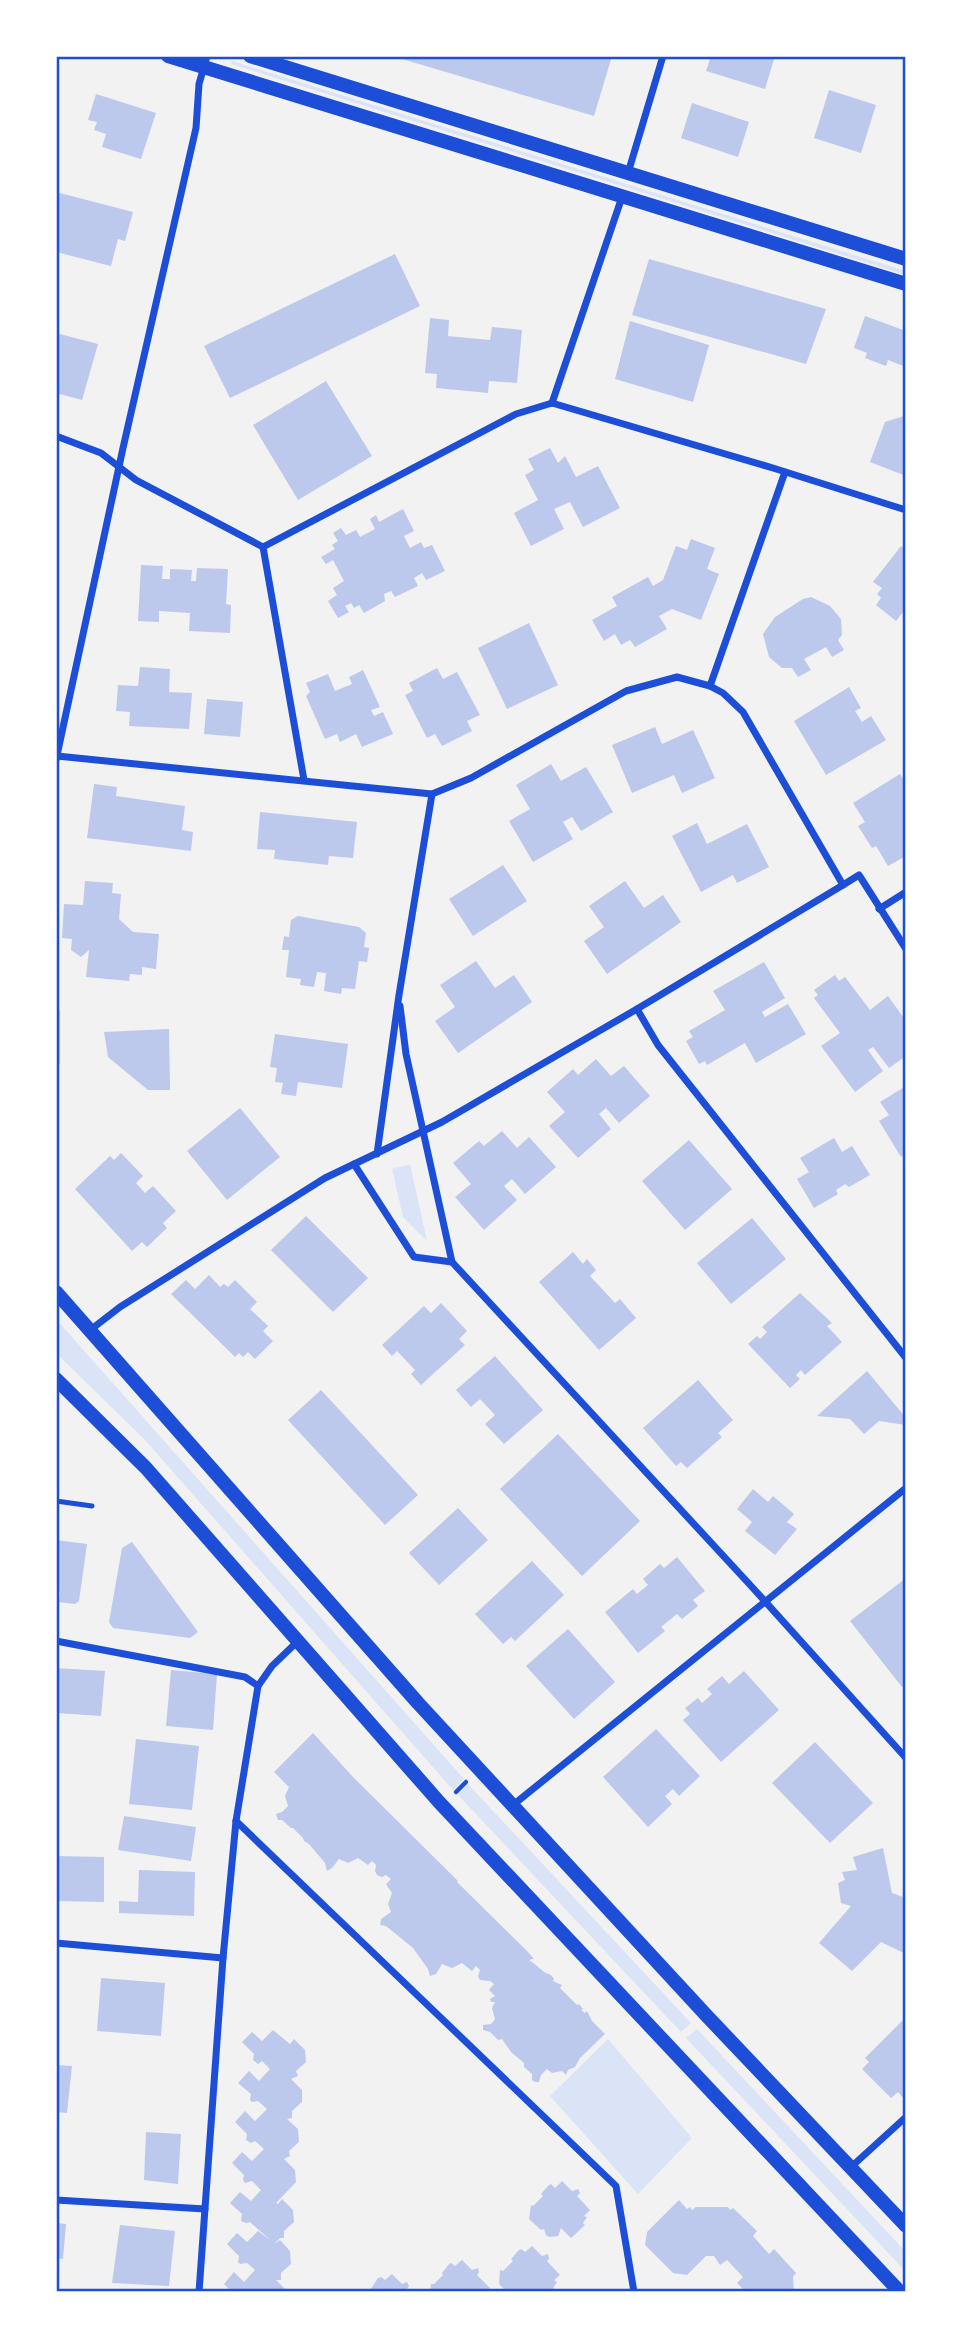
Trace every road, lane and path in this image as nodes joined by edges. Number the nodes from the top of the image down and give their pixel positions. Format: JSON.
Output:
{"nodes":[{"id":1,"x":168,"y":56,"type":"edge"},
{"id":2,"x":250,"y":56,"type":"edge"},
{"id":3,"x":663,"y":56,"type":"edge"},
{"id":4,"x":205,"y":61,"type":"edge"},
{"id":5,"x":628,"y":173,"type":"junction"},
{"id":6,"x":622,"y":197,"type":"junction"},
{"id":7,"x":906,"y":259,"type":"edge"},
{"id":8,"x":906,"y":284,"type":"edge"},
{"id":9,"x":552,"y":403,"type":"junction"},
{"id":10,"x":56,"y":436,"type":"edge"},
{"id":11,"x":119,"y":467,"type":"junction"},
{"id":12,"x":785,"y":472,"type":"junction"},
{"id":13,"x":906,"y":510,"type":"edge"},
{"id":14,"x":263,"y":547,"type":"junction"},
{"id":15,"x":710,"y":686,"type":"junction"},
{"id":16,"x":59,"y":736,"type":"edge"},
{"id":17,"x":57,"y":758,"type":"edge"},
{"id":18,"x":304,"y":780,"type":"junction"},
{"id":19,"x":432,"y":794,"type":"junction"},
{"id":20,"x":843,"y":885,"type":"junction"},
{"id":21,"x":906,"y":892,"type":"edge"},
{"id":22,"x":880,"y":909,"type":"junction"},
{"id":23,"x":906,"y":949,"type":"edge"},
{"id":24,"x":399,"y":995,"type":"junction"},
{"id":25,"x":637,"y":1009,"type":"junction"},
{"id":26,"x":425,"y":1132,"type":"junction"},
{"id":27,"x":377,"y":1154,"type":"junction"},
{"id":28,"x":354,"y":1164,"type":"junction"},
{"id":29,"x":452,"y":1262,"type":"junction"},
{"id":30,"x":56,"y":1292,"type":"edge"},
{"id":31,"x":89,"y":1331,"type":"junction"},
{"id":32,"x":906,"y":1358,"type":"edge"},
{"id":33,"x":56,"y":1379,"type":"edge"},
{"id":34,"x":906,"y":1488,"type":"edge"},
{"id":35,"x":56,"y":1501,"type":"edge"},
{"id":36,"x":92,"y":1506,"type":"dead end"},
{"id":37,"x":766,"y":1602,"type":"junction"},
{"id":38,"x":56,"y":1641,"type":"edge"},
{"id":39,"x":297,"y":1642,"type":"junction"},
{"id":40,"x":258,"y":1686,"type":"junction"},
{"id":41,"x":906,"y":1758,"type":"edge"},
{"id":42,"x":466,"y":1782,"type":"dead end"},
{"id":43,"x":456,"y":1792,"type":"dead end"},
{"id":44,"x":513,"y":1805,"type":"junction"},
{"id":45,"x":236,"y":1821,"type":"junction"},
{"id":46,"x":56,"y":1943,"type":"edge"},
{"id":47,"x":223,"y":1958,"type":"junction"},
{"id":48,"x":906,"y":2117,"type":"edge"},
{"id":49,"x":851,"y":2167,"type":"junction"},
{"id":50,"x":56,"y":2200,"type":"edge"},
{"id":51,"x":205,"y":2209,"type":"junction"},
{"id":52,"x":906,"y":2226,"type":"edge"},
{"id":53,"x":199,"y":2292,"type":"edge"},
{"id":54,"x":634,"y":2292,"type":"edge"},
{"id":55,"x":900,"y":2292,"type":"edge"}],
"edges":[{"from":1,"to":4,"type":"main road"},
{"from":2,"to":5,"type":"main road"},
{"from":3,"to":5,"type":"street"},
{"from":4,"to":6,"type":"main road"},
{"from":4,"to":11,"type":"street"},
{"from":5,"to":7,"type":"main road"},
{"from":6,"to":8,"type":"main road"},
{"from":6,"to":9,"type":"street"},
{"from":9,"to":12,"type":"street"},
{"from":9,"to":14,"type":"street"},
{"from":10,"to":11,"type":"street"},
{"from":11,"to":14,"type":"street"},
{"from":11,"to":16,"type":"street"},
{"from":12,"to":13,"type":"street"},
{"from":12,"to":15,"type":"street"},
{"from":14,"to":18,"type":"street"},
{"from":15,"to":19,"type":"street"},
{"from":15,"to":20,"type":"street"},
{"from":16,"to":17,"type":"street"},
{"from":17,"to":18,"type":"street"},
{"from":18,"to":19,"type":"street"},
{"from":19,"to":24,"type":"street"},
{"from":20,"to":22,"type":"street"},
{"from":20,"to":25,"type":"street"},
{"from":21,"to":22,"type":"street"},
{"from":22,"to":23,"type":"street"},
{"from":24,"to":26,"type":"street"},
{"from":24,"to":27,"type":"street"},
{"from":25,"to":26,"type":"street"},
{"from":25,"to":32,"type":"street"},
{"from":26,"to":27,"type":"street"},
{"from":26,"to":29,"type":"street"},
{"from":27,"to":28,"type":"street"},
{"from":28,"to":29,"type":"street"},
{"from":28,"to":31,"type":"street"},
{"from":29,"to":37,"type":"street"},
{"from":30,"to":31,"type":"main road"},
{"from":31,"to":44,"type":"main road"},
{"from":33,"to":39,"type":"main road"},
{"from":34,"to":37,"type":"street"},
{"from":35,"to":36,"type":"lane"},
{"from":37,"to":41,"type":"street"},
{"from":37,"to":44,"type":"street"},
{"from":38,"to":40,"type":"street"},
{"from":39,"to":40,"type":"street"},
{"from":39,"to":55,"type":"main road"},
{"from":40,"to":45,"type":"street"},
{"from":42,"to":43,"type":"path"},
{"from":44,"to":49,"type":"main road"},
{"from":45,"to":47,"type":"street"},
{"from":45,"to":54,"type":"street"},
{"from":46,"to":47,"type":"street"},
{"from":47,"to":51,"type":"street"},
{"from":48,"to":49,"type":"street"},
{"from":49,"to":52,"type":"main road"},
{"from":50,"to":51,"type":"street"},
{"from":51,"to":53,"type":"street"}]}
